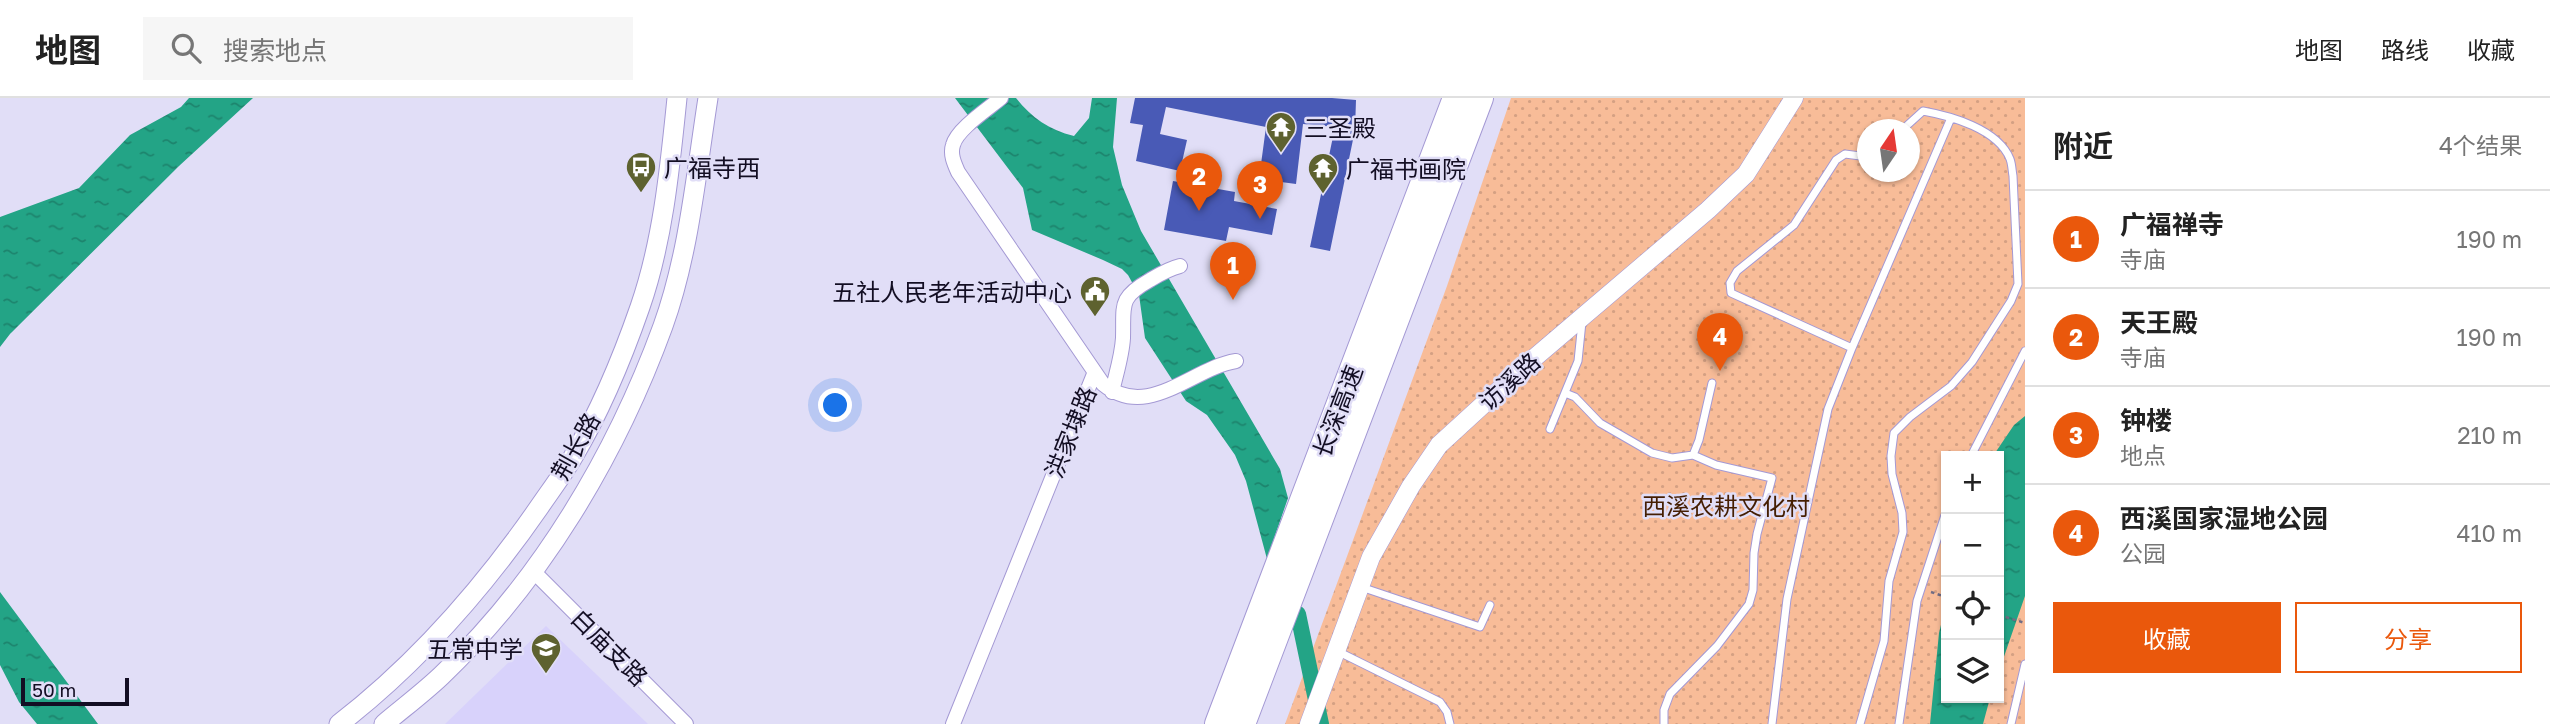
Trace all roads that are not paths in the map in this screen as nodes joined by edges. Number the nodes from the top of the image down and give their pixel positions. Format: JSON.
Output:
{"nodes":[{"id":1,"x":677,"y":98,"type":"edge"},
{"id":2,"x":708,"y":98,"type":"edge"},
{"id":3,"x":1001,"y":98,"type":"edge"},
{"id":4,"x":1456,"y":98,"type":"edge"},
{"id":5,"x":1480,"y":98,"type":"edge"},
{"id":6,"x":1794,"y":98,"type":"edge"},
{"id":7,"x":1951,"y":118,"type":"junction"},
{"id":8,"x":1914,"y":119,"type":"edge"},
{"id":9,"x":1857,"y":156,"type":"edge"},
{"id":10,"x":1173,"y":268,"type":"dead end"},
{"id":11,"x":1582,"y":318,"type":"junction"},
{"id":12,"x":1852,"y":348,"type":"junction"},
{"id":13,"x":2025,"y":351,"type":"edge"},
{"id":14,"x":1229,"y":362,"type":"dead end"},
{"id":15,"x":1094,"y":374,"type":"junction"},
{"id":16,"x":1712,"y":383,"type":"dead end"},
{"id":17,"x":1112,"y":392,"type":"junction"},
{"id":18,"x":1565,"y":393,"type":"junction"},
{"id":19,"x":1550,"y":429,"type":"dead end"},
{"id":20,"x":1974,"y":451,"type":"edge"},
{"id":21,"x":1693,"y":455,"type":"junction"},
{"id":22,"x":1945,"y":514,"type":"edge"},
{"id":23,"x":533,"y":571,"type":"junction"},
{"id":24,"x":1361,"y":587,"type":"junction"},
{"id":25,"x":1490,"y":605,"type":"dead end"},
{"id":26,"x":1336,"y":650,"type":"junction"},
{"id":27,"x":2025,"y":664,"type":"edge"},
{"id":28,"x":339,"y":724,"type":"edge"},
{"id":29,"x":384,"y":724,"type":"edge"},
{"id":30,"x":686,"y":724,"type":"edge"},
{"id":31,"x":953,"y":724,"type":"edge"},
{"id":32,"x":1217,"y":724,"type":"edge"},
{"id":33,"x":1242,"y":724,"type":"edge"},
{"id":34,"x":1310,"y":724,"type":"edge"},
{"id":35,"x":1450,"y":724,"type":"edge"},
{"id":36,"x":1664,"y":724,"type":"edge"},
{"id":37,"x":1772,"y":724,"type":"edge"},
{"id":38,"x":1860,"y":724,"type":"edge"},
{"id":39,"x":1899,"y":724,"type":"edge"},
{"id":40,"x":2011,"y":724,"type":"edge"}],
"edges":[{"from":1,"to":28,"type":"main road","name":"荆长路"},
{"from":2,"to":23,"type":"main road","name":"荆长路"},
{"from":3,"to":15,"type":"street","name":"洪家埭路"},
{"from":4,"to":32,"type":"highway","name":"长深高速"},
{"from":5,"to":33,"type":"highway","name":"长深高速"},
{"from":6,"to":11,"type":"street","name":"访溪路"},
{"from":7,"to":8,"type":"lane"},
{"from":7,"to":12,"type":"lane"},
{"from":7,"to":38,"type":"lane"},
{"from":9,"to":12,"type":"lane"},
{"from":10,"to":17,"type":"street"},
{"from":11,"to":18,"type":"lane"},
{"from":11,"to":24,"type":"street","name":"访溪路"},
{"from":12,"to":37,"type":"lane"},
{"from":13,"to":20,"type":"lane"},
{"from":14,"to":17,"type":"street"},
{"from":15,"to":17,"type":"street"},
{"from":15,"to":31,"type":"street","name":"洪家埭路"},
{"from":16,"to":21,"type":"lane"},
{"from":18,"to":19,"type":"lane"},
{"from":18,"to":21,"type":"lane"},
{"from":21,"to":36,"type":"lane"},
{"from":22,"to":39,"type":"lane"},
{"from":23,"to":29,"type":"main road","name":"荆长路"},
{"from":23,"to":30,"type":"street","name":"白庙支路"},
{"from":24,"to":25,"type":"lane"},
{"from":24,"to":26,"type":"street","name":"访溪路"},
{"from":26,"to":34,"type":"street","name":"访溪路"},
{"from":26,"to":35,"type":"lane"},
{"from":27,"to":40,"type":"lane"}]}
